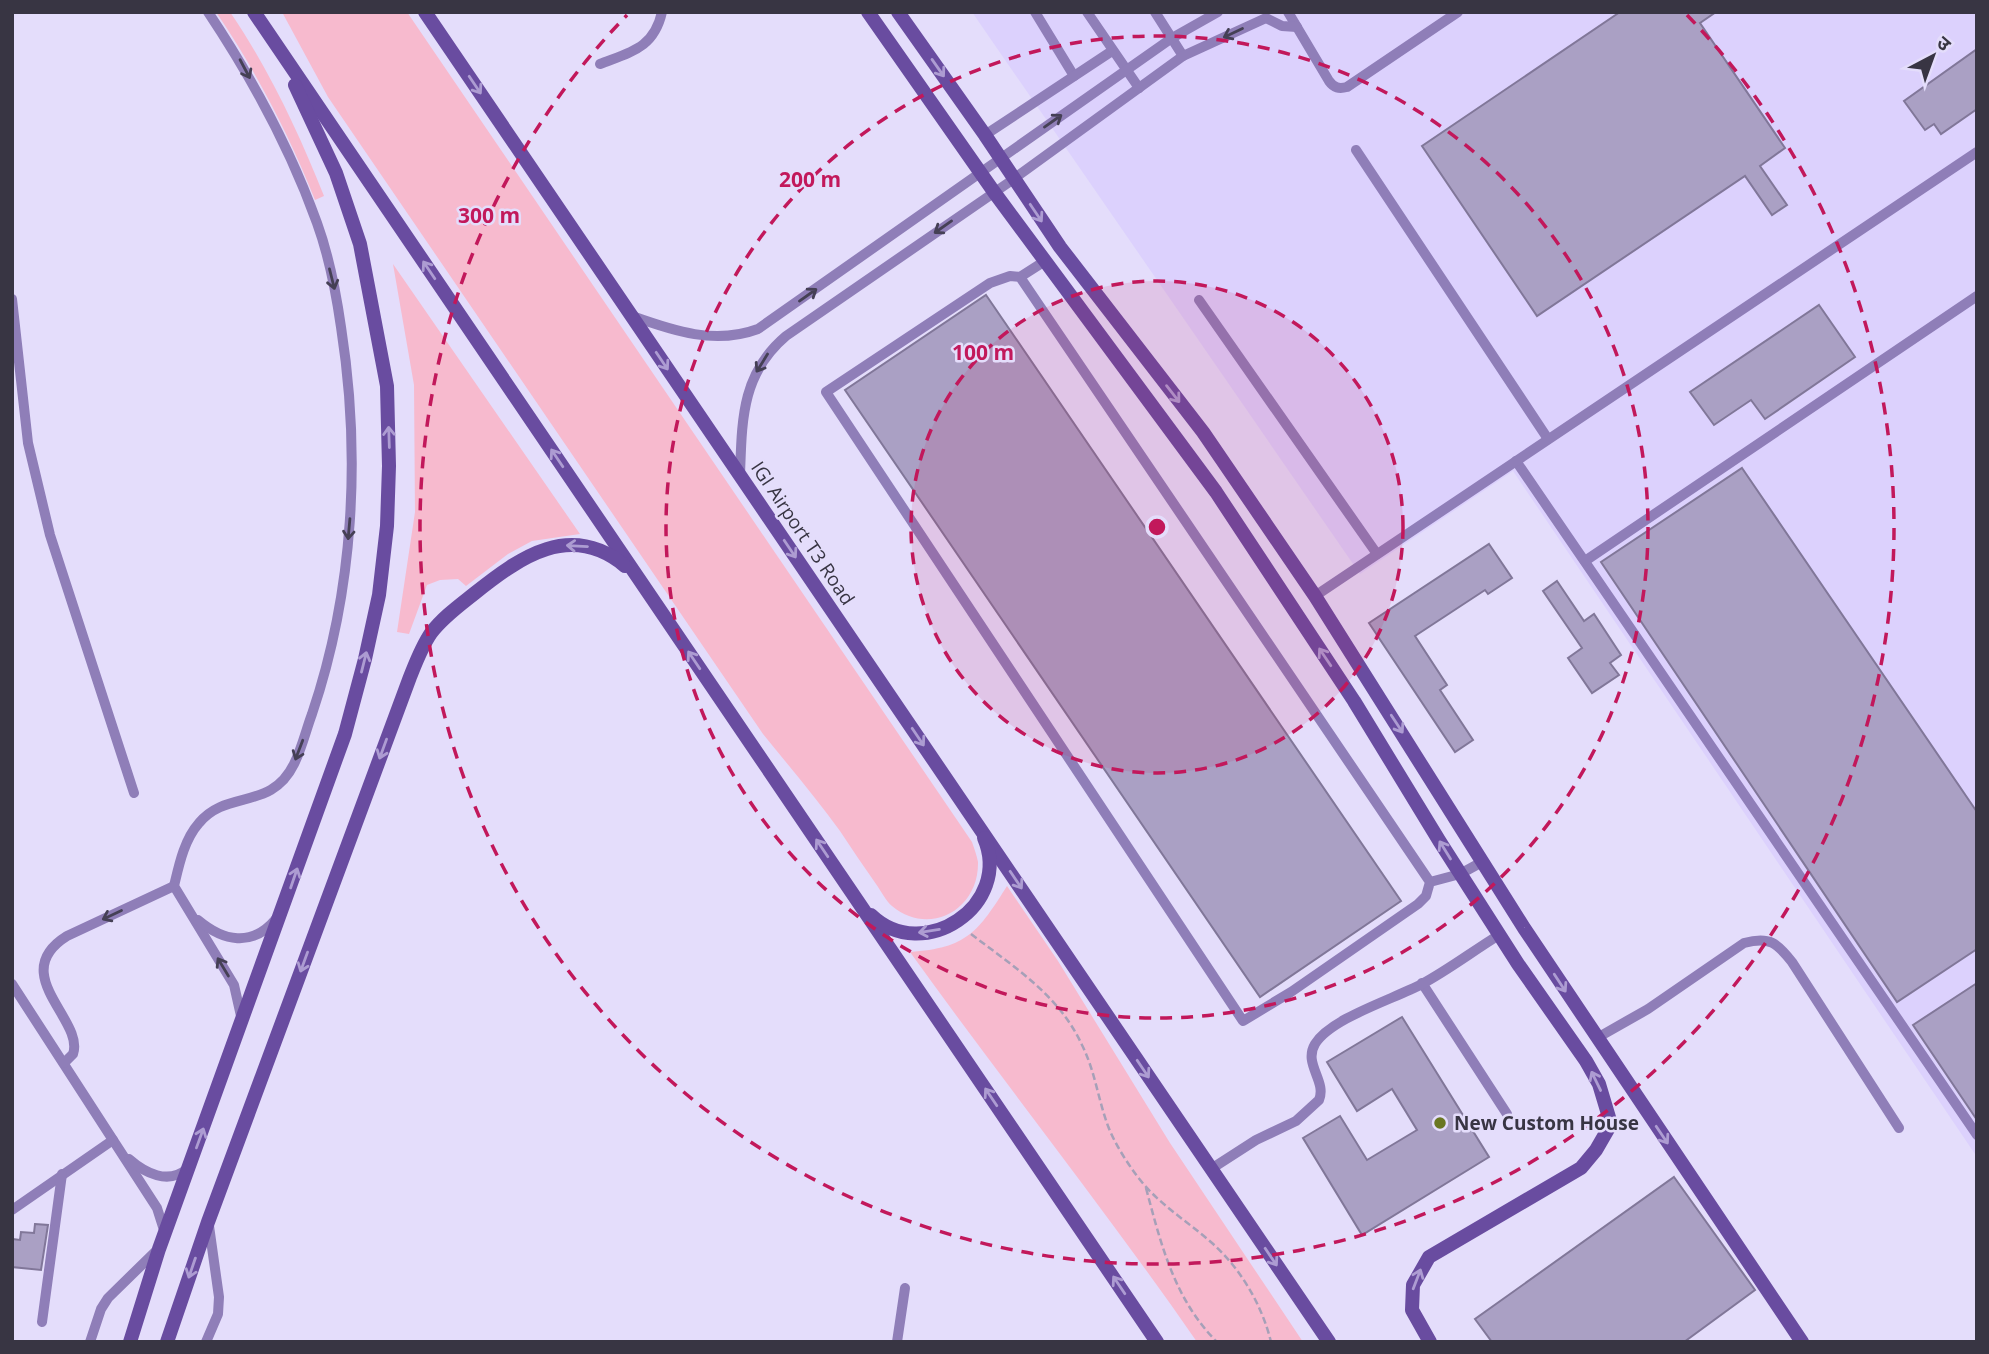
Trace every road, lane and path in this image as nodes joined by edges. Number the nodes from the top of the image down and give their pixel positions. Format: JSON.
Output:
{"nodes":[{"id":1,"x":208,"y":12,"type":"edge"},
{"id":2,"x":254,"y":12,"type":"edge"},
{"id":3,"x":425,"y":12,"type":"edge"},
{"id":4,"x":662,"y":12,"type":"edge"},
{"id":5,"x":868,"y":12,"type":"edge"},
{"id":6,"x":898,"y":12,"type":"edge"},
{"id":7,"x":1035,"y":12,"type":"edge"},
{"id":8,"x":1087,"y":12,"type":"edge"},
{"id":9,"x":1155,"y":12,"type":"edge"},
{"id":10,"x":1218,"y":12,"type":"edge"},
{"id":11,"x":1288,"y":12,"type":"edge"},
{"id":12,"x":1458,"y":12,"type":"edge"},
{"id":13,"x":1265,"y":15,"type":"edge"},
{"id":14,"x":1297,"y":27,"type":"junction"},
{"id":15,"x":1172,"y":38,"type":"junction"},
{"id":16,"x":277,"y":47,"type":"junction"},
{"id":17,"x":1112,"y":51,"type":"junction"},
{"id":18,"x":1183,"y":56,"type":"junction"},
{"id":19,"x":600,"y":64,"type":"dead end"},
{"id":20,"x":1126,"y":70,"type":"junction"},
{"id":21,"x":1074,"y":76,"type":"junction"},
{"id":22,"x":1139,"y":88,"type":"junction"},
{"id":23,"x":985,"y":135,"type":"junction"},
{"id":24,"x":1356,"y":150,"type":"dead end"},
{"id":25,"x":1977,"y":152,"type":"edge"},
{"id":26,"x":1000,"y":158,"type":"junction"},
{"id":27,"x":980,"y":172,"type":"junction"},
{"id":28,"x":1013,"y":179,"type":"junction"},
{"id":29,"x":994,"y":192,"type":"junction"},
{"id":30,"x":1045,"y":261,"type":"junction"},
{"id":31,"x":1020,"y":277,"type":"junction"},
{"id":32,"x":1977,"y":296,"type":"edge"},
{"id":33,"x":12,"y":299,"type":"edge"},
{"id":34,"x":1199,"y":300,"type":"dead end"},
{"id":35,"x":632,"y":316,"type":"junction"},
{"id":36,"x":1548,"y":439,"type":"junction"},
{"id":37,"x":1516,"y":461,"type":"junction"},
{"id":38,"x":740,"y":475,"type":"junction"},
{"id":39,"x":1377,"y":554,"type":"junction"},
{"id":40,"x":1585,"y":561,"type":"junction"},
{"id":41,"x":636,"y":575,"type":"junction"},
{"id":42,"x":1315,"y":596,"type":"junction"},
{"id":43,"x":134,"y":793,"type":"dead end"},
{"id":44,"x":978,"y":824,"type":"junction"},
{"id":45,"x":1482,"y":862,"type":"junction"},
{"id":46,"x":1460,"y":874,"type":"junction"},
{"id":47,"x":1430,"y":882,"type":"junction"},
{"id":48,"x":174,"y":886,"type":"junction"},
{"id":49,"x":860,"y":904,"type":"junction"},
{"id":50,"x":283,"y":909,"type":"junction"},
{"id":51,"x":192,"y":915,"type":"junction"},
{"id":52,"x":971,"y":934,"type":"dead end"},
{"id":53,"x":1499,"y":935,"type":"junction"},
{"id":54,"x":12,"y":984,"type":"edge"},
{"id":55,"x":1422,"y":984,"type":"junction"},
{"id":56,"x":242,"y":1023,"type":"junction"},
{"id":57,"x":1597,"y":1038,"type":"junction"},
{"id":58,"x":64,"y":1063,"type":"junction"},
{"id":59,"x":1507,"y":1114,"type":"dead end"},
{"id":60,"x":1899,"y":1128,"type":"dead end"},
{"id":61,"x":1977,"y":1135,"type":"edge"},
{"id":62,"x":113,"y":1140,"type":"junction"},
{"id":63,"x":120,"y":1152,"type":"junction"},
{"id":64,"x":190,"y":1167,"type":"junction"},
{"id":65,"x":1211,"y":1169,"type":"junction"},
{"id":66,"x":62,"y":1174,"type":"junction"},
{"id":67,"x":1146,"y":1187,"type":"junction"},
{"id":68,"x":12,"y":1210,"type":"edge"},
{"id":69,"x":208,"y":1222,"type":"junction"},
{"id":70,"x":161,"y":1243,"type":"junction"},
{"id":71,"x":905,"y":1289,"type":"dead end"},
{"id":72,"x":42,"y":1322,"type":"dead end"},
{"id":73,"x":90,"y":1342,"type":"edge"},
{"id":74,"x":130,"y":1342,"type":"edge"},
{"id":75,"x":167,"y":1342,"type":"edge"},
{"id":76,"x":206,"y":1342,"type":"edge"},
{"id":77,"x":897,"y":1342,"type":"edge"},
{"id":78,"x":1157,"y":1342,"type":"edge"},
{"id":79,"x":1217,"y":1342,"type":"edge"},
{"id":80,"x":1271,"y":1342,"type":"edge"},
{"id":81,"x":1329,"y":1342,"type":"edge"},
{"id":82,"x":1430,"y":1342,"type":"edge"},
{"id":83,"x":1802,"y":1342,"type":"edge"}],
"edges":[{"from":1,"to":48,"type":"lane","one_way":true},
{"from":2,"to":16,"type":"main road"},
{"from":3,"to":35,"type":"main road","name":"IGI Airport T3 Road","one_way":true},
{"from":4,"to":19,"type":"lane"},
{"from":5,"to":27,"type":"main road"},
{"from":6,"to":23,"type":"main road","one_way":true},
{"from":7,"to":21,"type":"lane"},
{"from":8,"to":17,"type":"lane"},
{"from":9,"to":15,"type":"lane"},
{"from":10,"to":15,"type":"lane"},
{"from":11,"to":14,"type":"lane"},
{"from":12,"to":14,"type":"lane"},
{"from":13,"to":14,"type":"lane"},
{"from":13,"to":18,"type":"lane","one_way":true},
{"from":15,"to":18,"type":"lane"},
{"from":15,"to":20,"type":"lane"},
{"from":41,"to":16,"type":"main road","one_way":true},
{"from":50,"to":16,"type":"main road","one_way":true},
{"from":17,"to":20,"type":"lane"},
{"from":17,"to":21,"type":"lane"},
{"from":18,"to":22,"type":"lane"},
{"from":20,"to":22,"type":"lane"},
{"from":26,"to":20,"type":"lane","one_way":true},
{"from":21,"to":23,"type":"lane"},
{"from":22,"to":28,"type":"lane"},
{"from":23,"to":26,"type":"main road"},
{"from":24,"to":36,"type":"lane"},
{"from":25,"to":36,"type":"lane"},
{"from":26,"to":27,"type":"lane"},
{"from":26,"to":28,"type":"main road"},
{"from":27,"to":29,"type":"main road"},
{"from":35,"to":27,"type":"lane","one_way":true},
{"from":28,"to":29,"type":"lane"},
{"from":28,"to":42,"type":"main road","one_way":true},
{"from":29,"to":30,"type":"main road"},
{"from":29,"to":38,"type":"lane","one_way":true},
{"from":30,"to":31,"type":"lane"},
{"from":46,"to":30,"type":"main road","one_way":true},
{"from":31,"to":47,"type":"lane"},
{"from":31,"to":47,"type":"lane"},
{"from":32,"to":40,"type":"lane"},
{"from":33,"to":43,"type":"lane"},
{"from":34,"to":39,"type":"lane"},
{"from":35,"to":38,"type":"main road","name":"IGI Airport T3 Road","one_way":true},
{"from":36,"to":37,"type":"lane"},
{"from":37,"to":39,"type":"lane"},
{"from":37,"to":40,"type":"lane"},
{"from":38,"to":44,"type":"main road","name":"IGI Airport T3 Road","one_way":true},
{"from":39,"to":42,"type":"lane"},
{"from":40,"to":61,"type":"lane"},
{"from":49,"to":41,"type":"main road","one_way":true},
{"from":41,"to":69,"type":"main road","one_way":true},
{"from":42,"to":45,"type":"main road","one_way":true},
{"from":44,"to":49,"type":"main road","one_way":true},
{"from":44,"to":65,"type":"main road","name":"IGI Airport T3 Road","one_way":true},
{"from":45,"to":46,"type":"lane"},
{"from":45,"to":57,"type":"main road","one_way":true},
{"from":46,"to":47,"type":"lane"},
{"from":46,"to":53,"type":"main road"},
{"from":48,"to":51,"type":"lane"},
{"from":48,"to":58,"type":"lane","one_way":true},
{"from":78,"to":49,"type":"main road","one_way":true},
{"from":50,"to":51,"type":"lane"},
{"from":50,"to":56,"type":"main road"},
{"from":56,"to":51,"type":"lane","one_way":true},
{"from":52,"to":67,"type":"path"},
{"from":53,"to":55,"type":"lane"},
{"from":82,"to":53,"type":"main road","one_way":true},
{"from":54,"to":58,"type":"lane"},
{"from":55,"to":59,"type":"lane"},
{"from":55,"to":65,"type":"lane"},
{"from":64,"to":56,"type":"main road","one_way":true},
{"from":57,"to":60,"type":"lane"},
{"from":57,"to":83,"type":"main road","one_way":true},
{"from":58,"to":62,"type":"lane"},
{"from":62,"to":63,"type":"lane"},
{"from":62,"to":66,"type":"lane"},
{"from":63,"to":64,"type":"lane"},
{"from":63,"to":70,"type":"lane"},
{"from":64,"to":70,"type":"main road"},
{"from":65,"to":81,"type":"main road","name":"IGI Airport T3 Road","one_way":true},
{"from":66,"to":68,"type":"lane"},
{"from":66,"to":72,"type":"lane"},
{"from":67,"to":79,"type":"path"},
{"from":67,"to":80,"type":"path"},
{"from":69,"to":75,"type":"main road","one_way":true},
{"from":69,"to":76,"type":"lane"},
{"from":70,"to":73,"type":"lane"},
{"from":70,"to":74,"type":"main road"},
{"from":71,"to":77,"type":"lane"}]}
